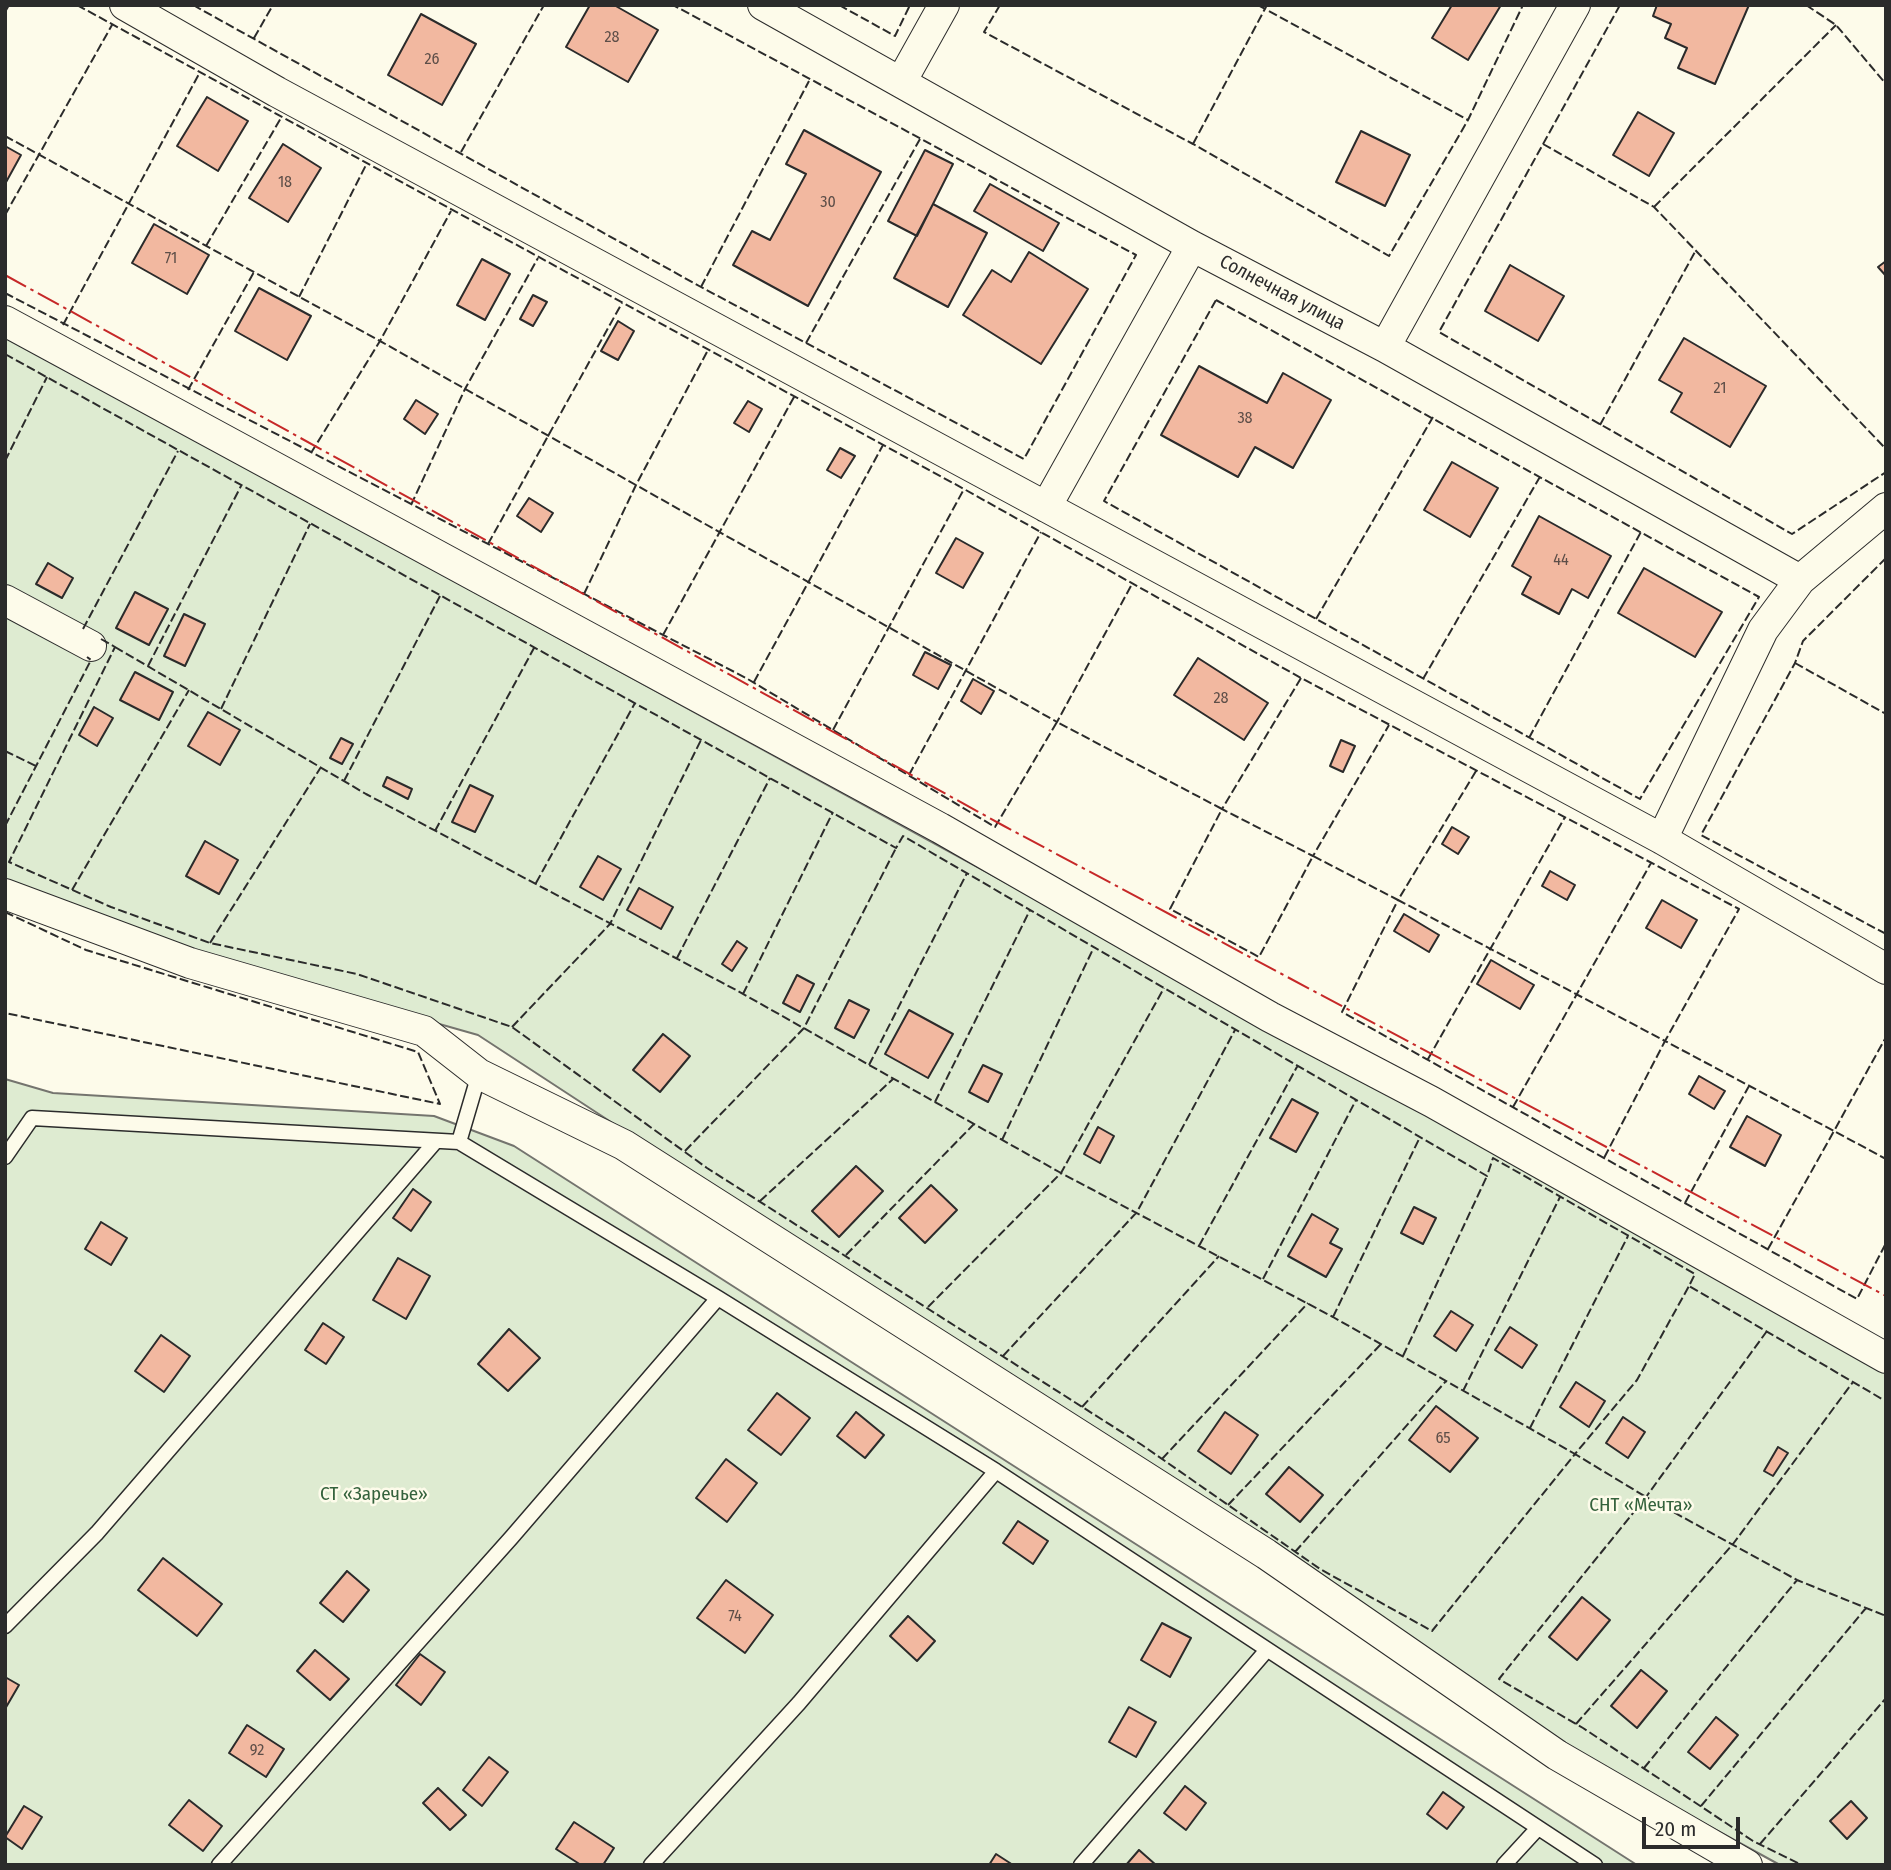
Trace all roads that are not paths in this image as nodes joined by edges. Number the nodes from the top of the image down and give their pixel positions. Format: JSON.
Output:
{"nodes":[{"id":1,"x":125,"y":5,"type":"edge"},
{"id":2,"x":764,"y":5,"type":"edge"},
{"id":3,"x":944,"y":5,"type":"edge"},
{"id":4,"x":1575,"y":5,"type":"edge"},
{"id":5,"x":901,"y":82,"type":"junction"},
{"id":6,"x":1192,"y":246,"type":"junction"},
{"id":7,"x":5,"y":321,"type":"edge"},
{"id":8,"x":1385,"y":347,"type":"junction"},
{"id":9,"x":1046,"y":507,"type":"junction"},
{"id":10,"x":1886,"y":508,"type":"edge"},
{"id":11,"x":1800,"y":580,"type":"junction"},
{"id":12,"x":5,"y":600,"type":"edge"},
{"id":13,"x":91,"y":646,"type":"dead end"},
{"id":14,"x":1662,"y":839,"type":"junction"},
{"id":15,"x":5,"y":894,"type":"edge"},
{"id":16,"x":1886,"y":969,"type":"edge"},
{"id":17,"x":479,"y":1074,"type":"junction"},
{"id":18,"x":436,"y":1141,"type":"junction"},
{"id":19,"x":459,"y":1142,"type":"junction"},
{"id":20,"x":5,"y":1157,"type":"edge"},
{"id":21,"x":718,"y":1298,"type":"junction"},
{"id":22,"x":1886,"y":1358,"type":"edge"},
{"id":23,"x":996,"y":1471,"type":"junction"},
{"id":24,"x":5,"y":1626,"type":"edge"},
{"id":25,"x":1266,"y":1651,"type":"junction"},
{"id":26,"x":1538,"y":1828,"type":"junction"},
{"id":27,"x":219,"y":1865,"type":"edge"},
{"id":28,"x":651,"y":1865,"type":"edge"},
{"id":29,"x":1080,"y":1865,"type":"edge"},
{"id":30,"x":1504,"y":1865,"type":"edge"},
{"id":31,"x":1595,"y":1865,"type":"edge"},
{"id":32,"x":1748,"y":1865,"type":"edge"}],
"edges":[{"from":1,"to":9,"type":"street"},
{"from":2,"to":5,"type":"street","name":"Солнечная улица"},
{"from":3,"to":5,"type":"street"},
{"from":4,"to":8,"type":"street"},
{"from":5,"to":6,"type":"street","name":"Солнечная улица"},
{"from":6,"to":8,"type":"street","name":"Солнечная улица"},
{"from":6,"to":9,"type":"street"},
{"from":7,"to":22,"type":"street"},
{"from":8,"to":11,"type":"street","name":"Солнечная улица"},
{"from":9,"to":14,"type":"street"},
{"from":10,"to":11,"type":"street"},
{"from":11,"to":14,"type":"street"},
{"from":12,"to":13,"type":"street"},
{"from":14,"to":16,"type":"street"},
{"from":15,"to":17,"type":"street"},
{"from":17,"to":19,"type":"lane"},
{"from":17,"to":32,"type":"street"},
{"from":18,"to":19,"type":"lane"},
{"from":18,"to":20,"type":"lane"},
{"from":18,"to":24,"type":"lane"},
{"from":19,"to":21,"type":"lane"},
{"from":21,"to":23,"type":"lane"},
{"from":21,"to":27,"type":"lane"},
{"from":23,"to":25,"type":"lane"},
{"from":23,"to":28,"type":"lane"},
{"from":25,"to":26,"type":"lane"},
{"from":25,"to":29,"type":"lane"},
{"from":26,"to":30,"type":"lane"},
{"from":26,"to":31,"type":"lane"}]}
